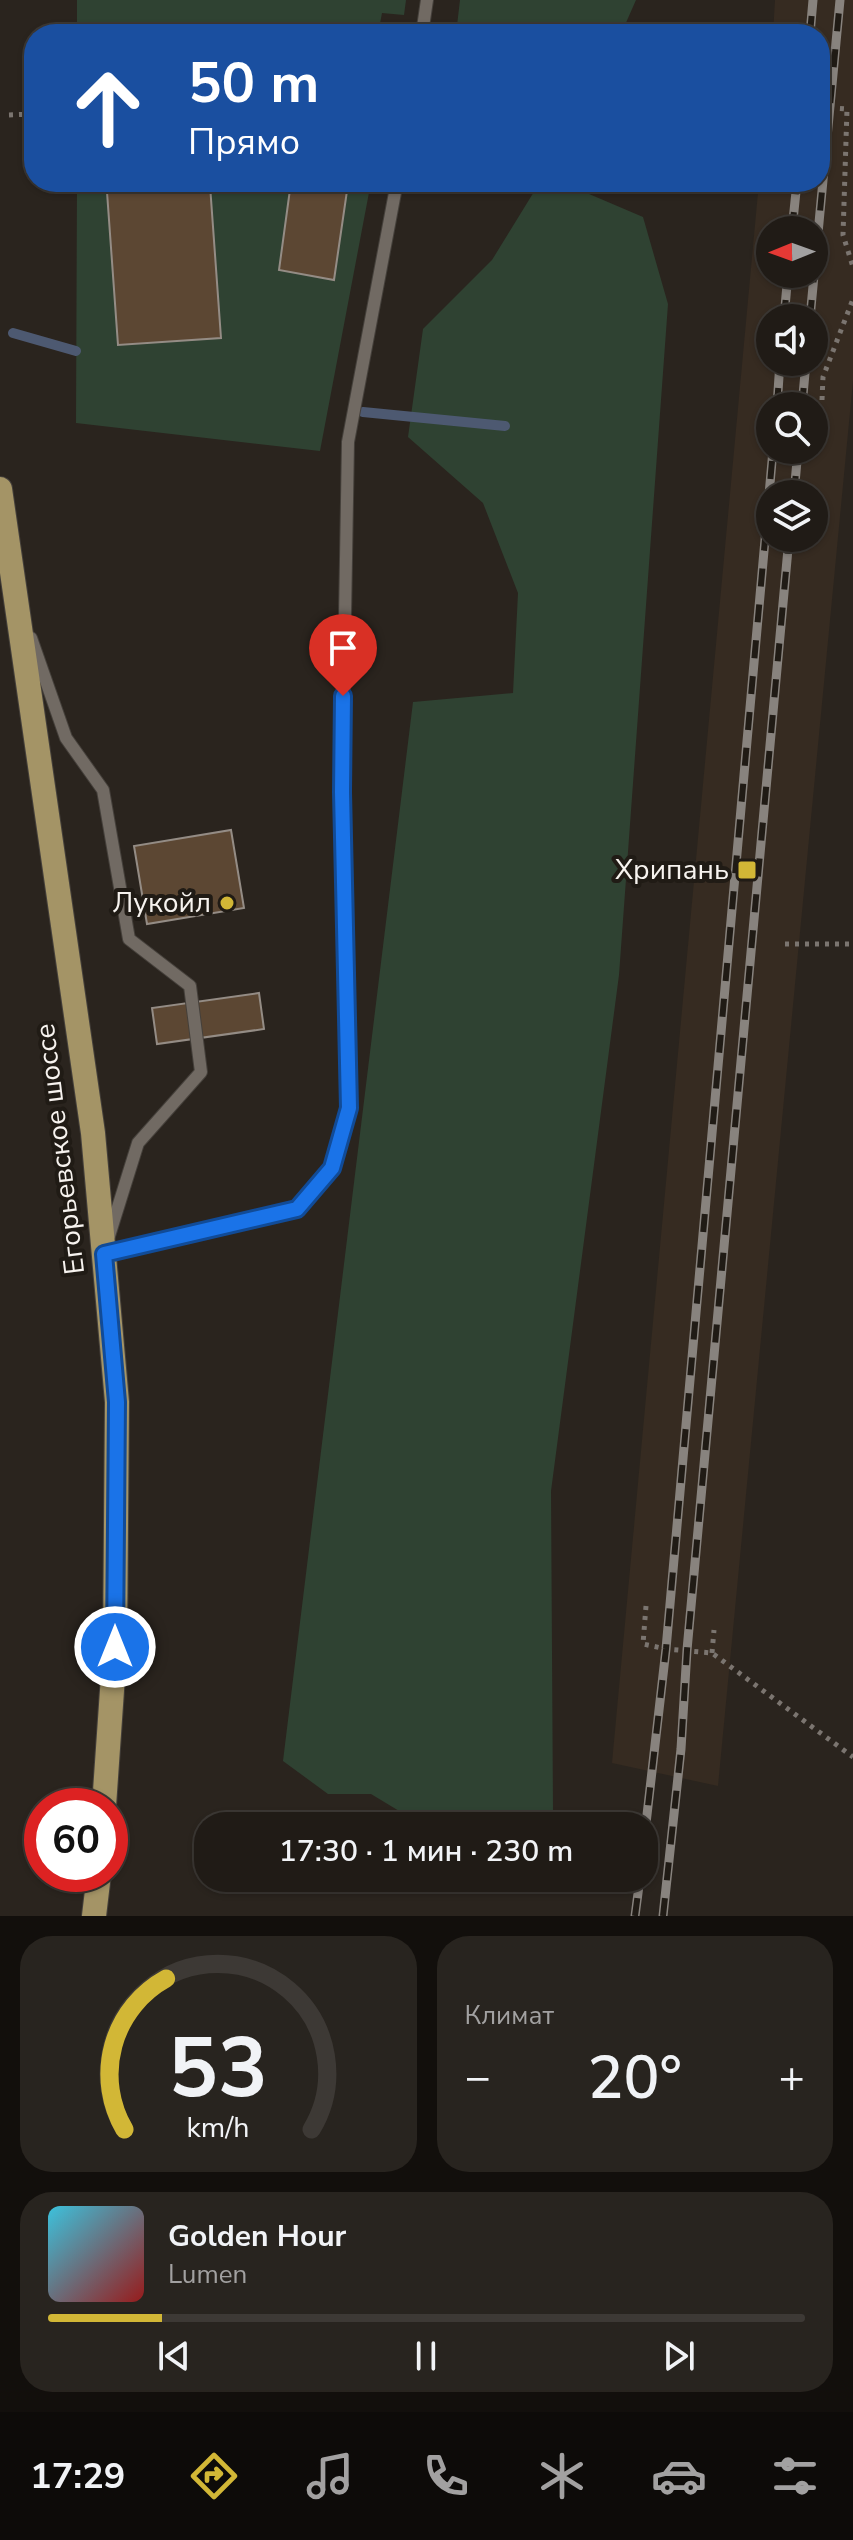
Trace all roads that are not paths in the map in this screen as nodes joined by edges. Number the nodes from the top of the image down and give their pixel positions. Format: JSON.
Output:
{"nodes":[{"id":1,"x":427,"y":0,"type":"edge"},
{"id":2,"x":423,"y":24,"type":"edge"},
{"id":3,"x":395,"y":192,"type":"edge"},
{"id":4,"x":0,"y":489,"type":"edge"},
{"id":5,"x":14,"y":592,"type":"junction"},
{"id":6,"x":104,"y":1254,"type":"junction"},
{"id":7,"x":117,"y":1402,"type":"joint"},
{"id":8,"x":105,"y":1788,"type":"edge"},
{"id":9,"x":97,"y":1892,"type":"edge"},
{"id":10,"x":94,"y":1916,"type":"edge"}],
"edges":[{"from":1,"to":2,"type":"lane"},
{"from":3,"to":6,"type":"lane"},
{"from":4,"to":5,"type":"main road","name":"Егорьевское шоссе"},
{"from":5,"to":6,"type":"main road","name":"Егорьевское шоссе"},
{"from":5,"to":6,"type":"lane"},
{"from":6,"to":7,"type":"lane"},
{"from":7,"to":8,"type":"main road"},
{"from":9,"to":10,"type":"main road"}]}
